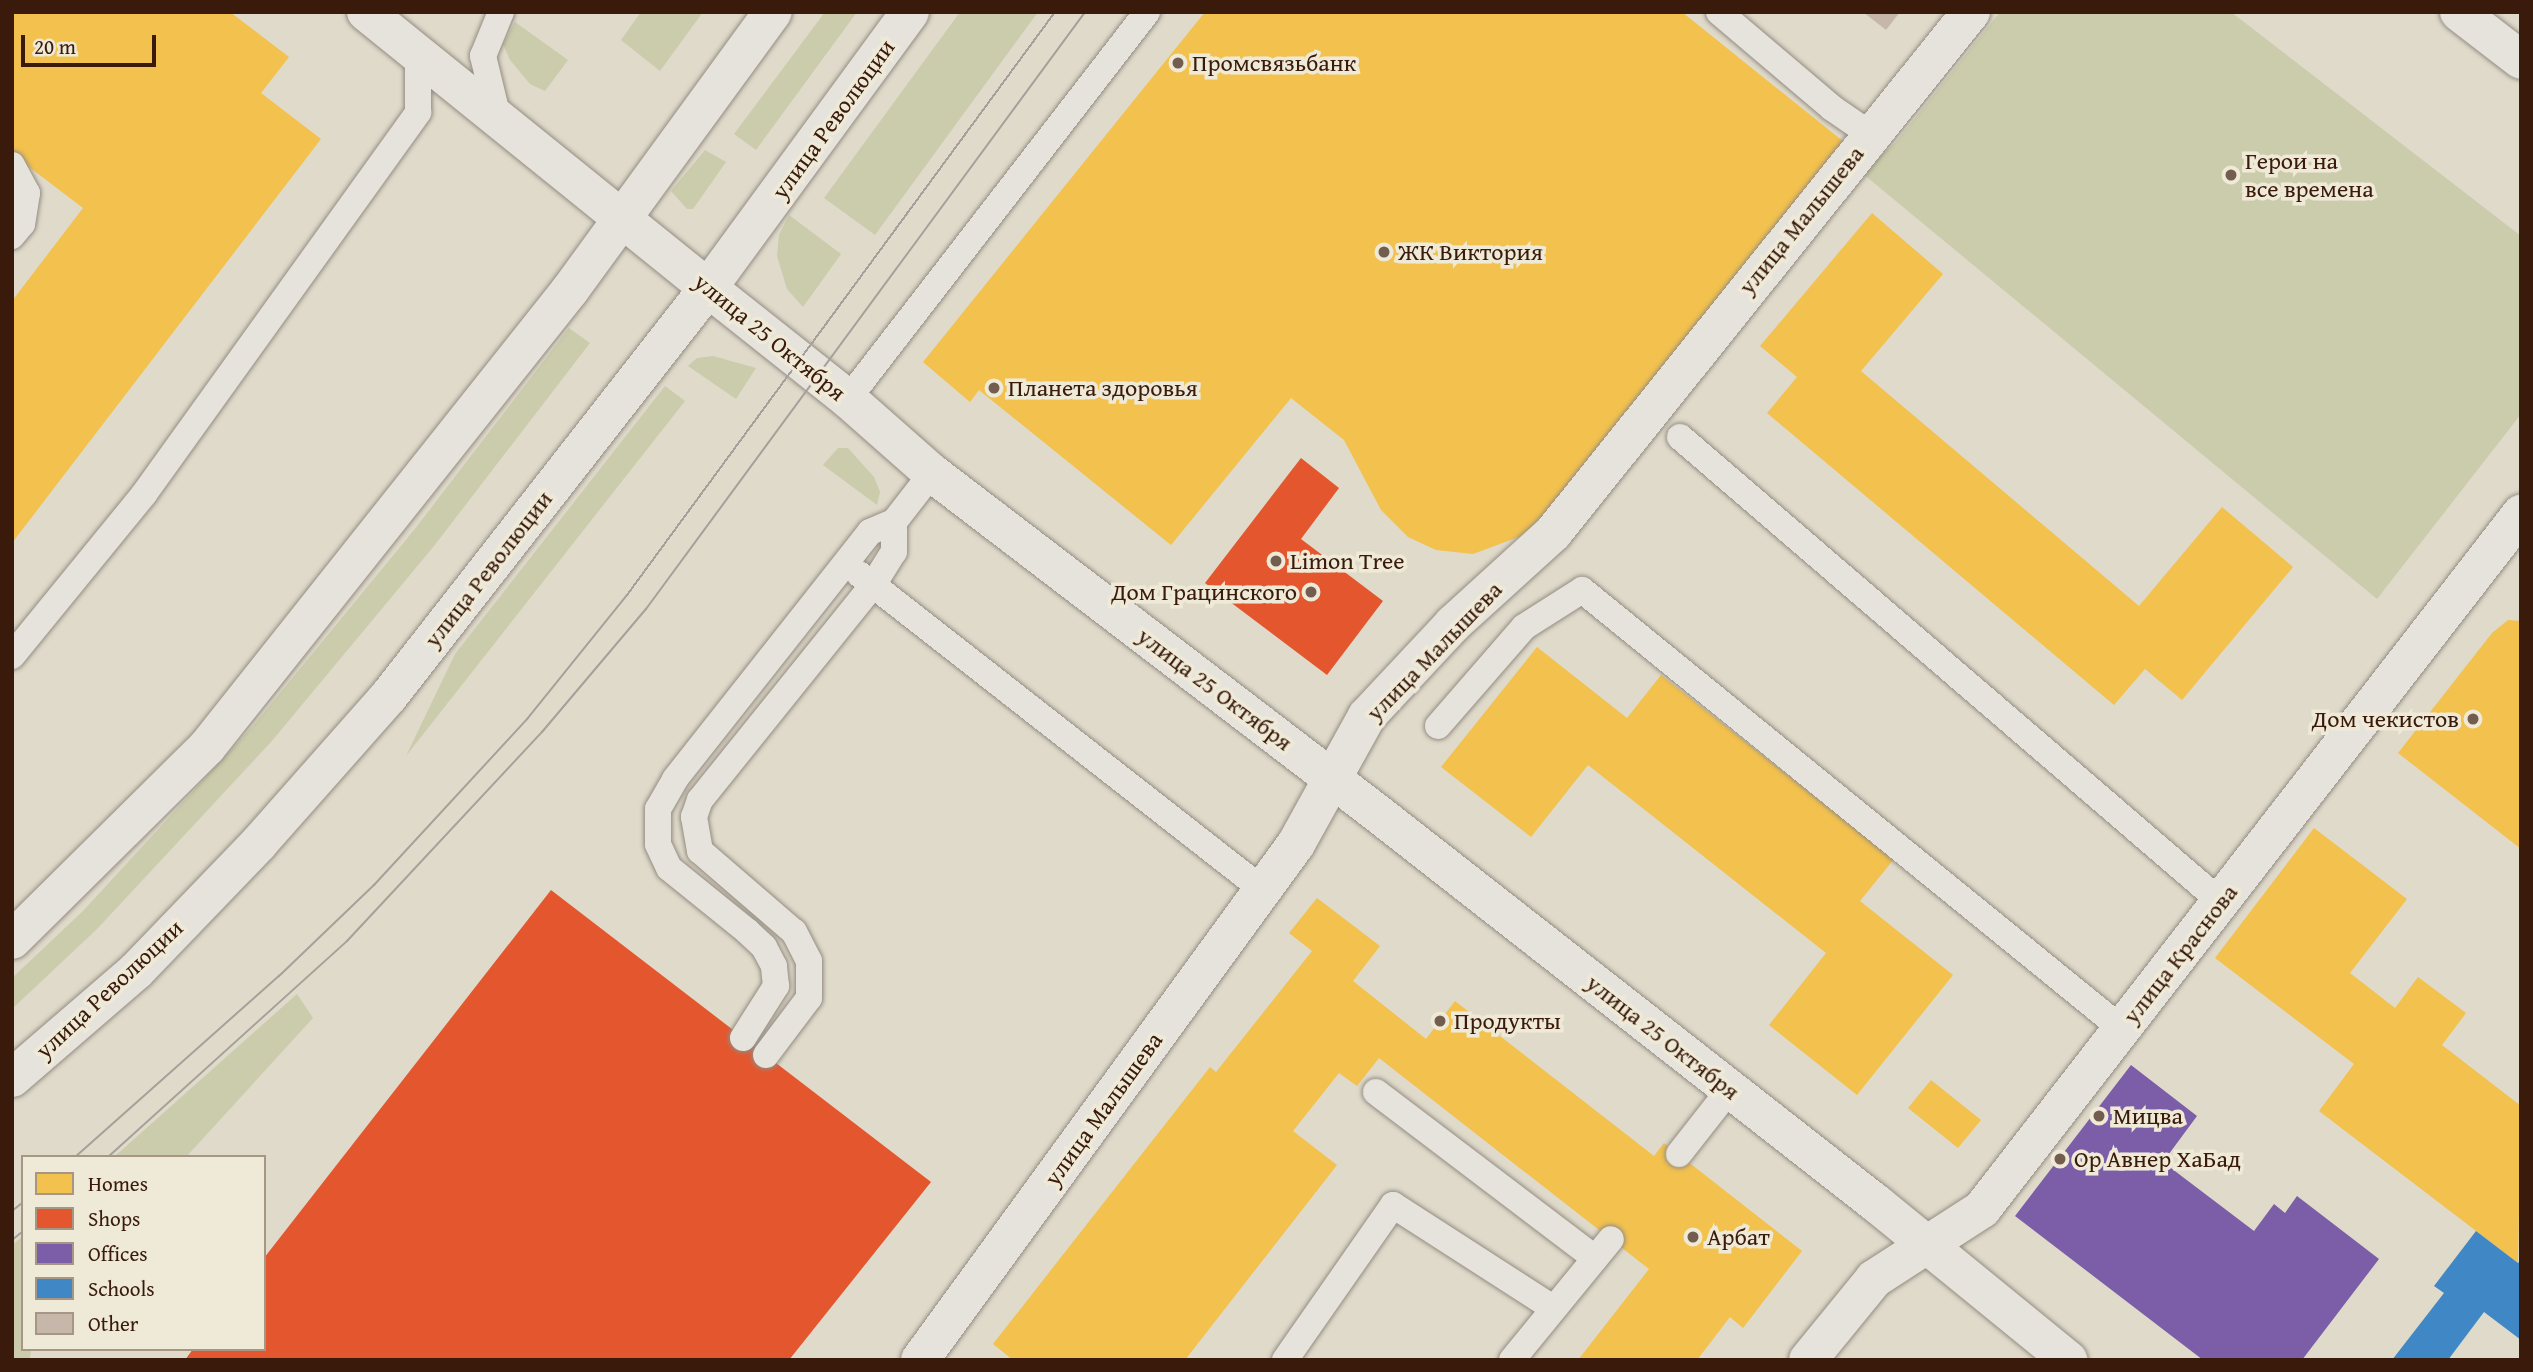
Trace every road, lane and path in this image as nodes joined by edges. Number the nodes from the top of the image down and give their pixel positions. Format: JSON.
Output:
{"nodes":[{"id":1,"x":366,"y":12,"type":"edge"},
{"id":2,"x":501,"y":12,"type":"edge"},
{"id":3,"x":773,"y":12,"type":"edge"},
{"id":4,"x":910,"y":12,"type":"edge"},
{"id":5,"x":1147,"y":12,"type":"edge"},
{"id":6,"x":1719,"y":12,"type":"edge"},
{"id":7,"x":1971,"y":12,"type":"edge"},
{"id":8,"x":2459,"y":12,"type":"edge"},
{"id":9,"x":418,"y":53,"type":"junction"},
{"id":10,"x":2521,"y":60,"type":"edge"},
{"id":11,"x":498,"y":118,"type":"junction"},
{"id":12,"x":1870,"y":134,"type":"junction"},
{"id":13,"x":12,"y":165,"type":"edge"},
{"id":14,"x":623,"y":217,"type":"junction"},
{"id":15,"x":12,"y":236,"type":"edge"},
{"id":16,"x":708,"y":288,"type":"junction"},
{"id":17,"x":848,"y":399,"type":"junction"},
{"id":18,"x":1680,"y":436,"type":"dead end"},
{"id":19,"x":932,"y":473,"type":"junction"},
{"id":20,"x":2521,"y":514,"type":"edge"},
{"id":21,"x":882,"y":527,"type":"junction"},
{"id":22,"x":846,"y":563,"type":"junction"},
{"id":23,"x":873,"y":585,"type":"junction"},
{"id":24,"x":12,"y":656,"type":"edge"},
{"id":25,"x":1438,"y":726,"type":"dead end"},
{"id":26,"x":1332,"y":779,"type":"junction"},
{"id":27,"x":1263,"y":890,"type":"junction"},
{"id":28,"x":2221,"y":902,"type":"junction"},
{"id":29,"x":12,"y":940,"type":"edge"},
{"id":30,"x":2122,"y":1029,"type":"junction"},
{"id":31,"x":743,"y":1038,"type":"dead end"},
{"id":32,"x":766,"y":1055,"type":"dead end"},
{"id":33,"x":12,"y":1078,"type":"edge"},
{"id":34,"x":1730,"y":1089,"type":"junction"},
{"id":35,"x":1376,"y":1092,"type":"dead end"},
{"id":36,"x":1679,"y":1154,"type":"dead end"},
{"id":37,"x":1926,"y":1244,"type":"junction"},
{"id":38,"x":1553,"y":1308,"type":"junction"},
{"id":39,"x":920,"y":1360,"type":"edge"},
{"id":40,"x":1285,"y":1360,"type":"edge"},
{"id":41,"x":1512,"y":1360,"type":"edge"},
{"id":42,"x":1808,"y":1360,"type":"edge"},
{"id":43,"x":2068,"y":1360,"type":"edge"}],
"edges":[{"from":1,"to":9,"type":"street","name":"улица 25 Октября"},
{"from":2,"to":11,"type":"lane"},
{"from":3,"to":14,"type":"street"},
{"from":4,"to":16,"type":"street","name":"улица Революции"},
{"from":5,"to":17,"type":"lane"},
{"from":6,"to":12,"type":"lane"},
{"from":7,"to":12,"type":"street","name":"улица Малышева"},
{"from":8,"to":10,"type":"street"},
{"from":9,"to":11,"type":"street","name":"улица 25 Октября"},
{"from":9,"to":24,"type":"lane"},
{"from":11,"to":14,"type":"street","name":"улица 25 Октября"},
{"from":12,"to":26,"type":"street","name":"улица Малышева"},
{"from":13,"to":15,"type":"lane"},
{"from":14,"to":16,"type":"street","name":"улица 25 Октября"},
{"from":14,"to":29,"type":"street"},
{"from":16,"to":17,"type":"street","name":"улица 25 Октября"},
{"from":16,"to":33,"type":"street","name":"улица Революции"},
{"from":17,"to":19,"type":"street","name":"улица 25 Октября"},
{"from":18,"to":28,"type":"lane"},
{"from":19,"to":21,"type":"lane"},
{"from":19,"to":26,"type":"street","name":"улица 25 Октября"},
{"from":20,"to":28,"type":"street","name":"улица Краснова"},
{"from":21,"to":22,"type":"lane"},
{"from":21,"to":23,"type":"lane"},
{"from":22,"to":23,"type":"lane"},
{"from":22,"to":31,"type":"lane"},
{"from":23,"to":27,"type":"lane"},
{"from":23,"to":32,"type":"lane"},
{"from":25,"to":30,"type":"lane"},
{"from":26,"to":27,"type":"street","name":"улица Малышева"},
{"from":26,"to":34,"type":"street","name":"улица 25 Октября"},
{"from":27,"to":39,"type":"street","name":"улица Малышева"},
{"from":28,"to":30,"type":"street","name":"улица Краснова"},
{"from":30,"to":37,"type":"street","name":"улица Краснова"},
{"from":34,"to":36,"type":"lane"},
{"from":34,"to":37,"type":"street","name":"улица 25 Октября"},
{"from":35,"to":38,"type":"lane"},
{"from":37,"to":42,"type":"street","name":"улица Краснова"},
{"from":37,"to":43,"type":"street","name":"улица 25 Октября"},
{"from":38,"to":40,"type":"lane"},
{"from":38,"to":41,"type":"lane"}]}
